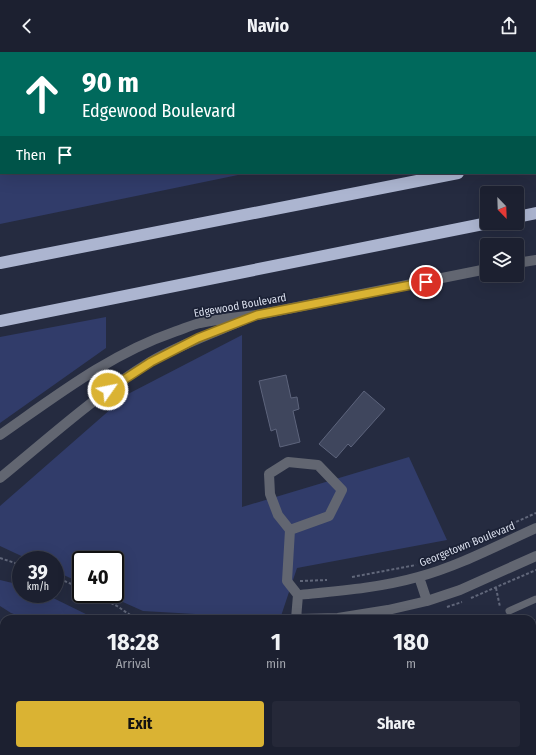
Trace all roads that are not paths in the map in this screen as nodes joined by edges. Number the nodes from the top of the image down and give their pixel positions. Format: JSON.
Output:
{"nodes":[{"id":1,"x":453,"y":174,"type":"edge"},
{"id":2,"x":536,"y":213,"type":"edge"},
{"id":3,"x":524,"y":216,"type":"edge"},
{"id":4,"x":480,"y":225,"type":"edge"},
{"id":5,"x":536,"y":260,"type":"edge"},
{"id":6,"x":524,"y":262,"type":"edge"},
{"id":7,"x":0,"y":263,"type":"edge"},
{"id":8,"x":480,"y":270,"type":"edge"},
{"id":9,"x":257,"y":315,"type":"junction"},
{"id":10,"x":0,"y":321,"type":"edge"},
{"id":11,"x":0,"y":435,"type":"edge"},
{"id":12,"x":0,"y":478,"type":"edge"},
{"id":13,"x":536,"y":528,"type":"edge"},
{"id":14,"x":290,"y":530,"type":"junction"},
{"id":15,"x":536,"y":556,"type":"edge"},
{"id":16,"x":419,"y":577,"type":"junction"},
{"id":17,"x":298,"y":595,"type":"junction"},
{"id":18,"x":536,"y":599,"type":"edge"},
{"id":19,"x":427,"y":601,"type":"junction"},
{"id":20,"x":509,"y":611,"type":"dead end"},
{"id":21,"x":296,"y":615,"type":"edge"},
{"id":22,"x":357,"y":615,"type":"edge"}],
"edges":[{"from":1,"to":7,"type":"highway"},
{"from":2,"to":3,"type":"highway"},
{"from":4,"to":10,"type":"highway"},
{"from":5,"to":6,"type":"street"},
{"from":8,"to":9,"type":"street","name":"Edgewood Boulevard"},
{"from":9,"to":11,"type":"street","name":"Edgewood Boulevard"},
{"from":9,"to":12,"type":"street"},
{"from":13,"to":16,"type":"street","name":"Georgetown Boulevard"},
{"from":14,"to":14,"type":"street"},
{"from":14,"to":17,"type":"street"},
{"from":15,"to":19,"type":"street"},
{"from":16,"to":17,"type":"street","name":"Georgetown Boulevard"},
{"from":16,"to":19,"type":"street"},
{"from":17,"to":21,"type":"street"},
{"from":18,"to":20,"type":"lane"},
{"from":19,"to":22,"type":"street"}]}
